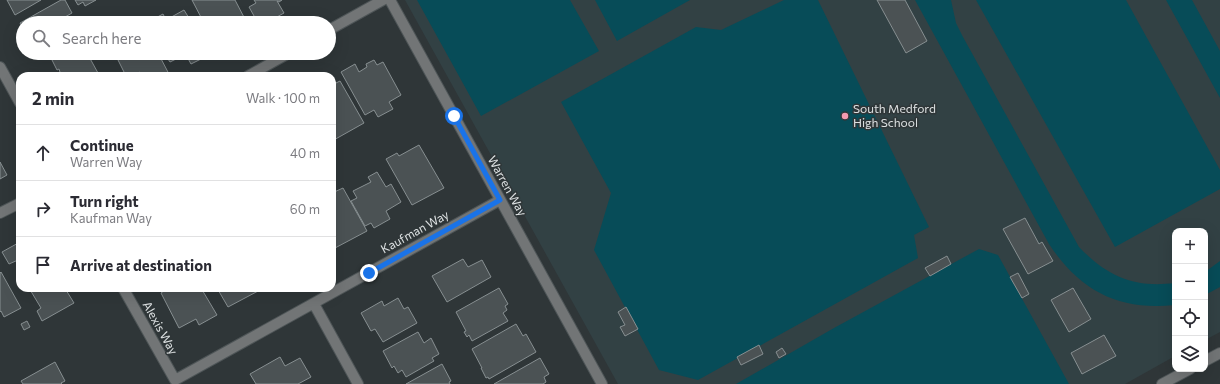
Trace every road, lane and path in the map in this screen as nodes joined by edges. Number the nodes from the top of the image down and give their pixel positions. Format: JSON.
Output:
{"nodes":[{"id":1,"x":383,"y":0,"type":"edge"},
{"id":2,"x":390,"y":0,"type":"edge"},
{"id":3,"x":336,"y":26,"type":"edge"},
{"id":4,"x":277,"y":60,"type":"edge"},
{"id":5,"x":0,"y":67,"type":"edge"},
{"id":6,"x":255,"y":72,"type":"edge"},
{"id":7,"x":16,"y":96,"type":"edge"},
{"id":8,"x":500,"y":200,"type":"junction"},
{"id":9,"x":16,"y":204,"type":"edge"},
{"id":10,"x":0,"y":214,"type":"edge"},
{"id":11,"x":125,"y":292,"type":"edge"},
{"id":12,"x":335,"y":292,"type":"edge"},
{"id":13,"x":336,"y":292,"type":"edge"},
{"id":14,"x":314,"y":304,"type":"junction"},
{"id":15,"x":1220,"y":353,"type":"edge"},
{"id":16,"x":1208,"y":359,"type":"edge"},
{"id":17,"x":1184,"y":372,"type":"edge"},
{"id":18,"x":175,"y":380,"type":"joint"},
{"id":19,"x":358,"y":384,"type":"edge"},
{"id":20,"x":602,"y":384,"type":"edge"},
{"id":21,"x":1162,"y":384,"type":"edge"}],
"edges":[{"from":1,"to":3,"type":"street"},
{"from":2,"to":8,"type":"street","name":"Warren Way"},
{"from":4,"to":6,"type":"street"},
{"from":5,"to":7,"type":"street"},
{"from":8,"to":13,"type":"street","name":"Kaufman Way"},
{"from":8,"to":20,"type":"street","name":"Warren Way"},
{"from":9,"to":10,"type":"street"},
{"from":11,"to":18,"type":"street","name":"Alexis Way"},
{"from":12,"to":14,"type":"street","name":"Kaufman Way"},
{"from":14,"to":18,"type":"street","name":"Kaufman Way"},
{"from":14,"to":19,"type":"street"},
{"from":15,"to":16,"type":"street"},
{"from":17,"to":21,"type":"street"}]}
